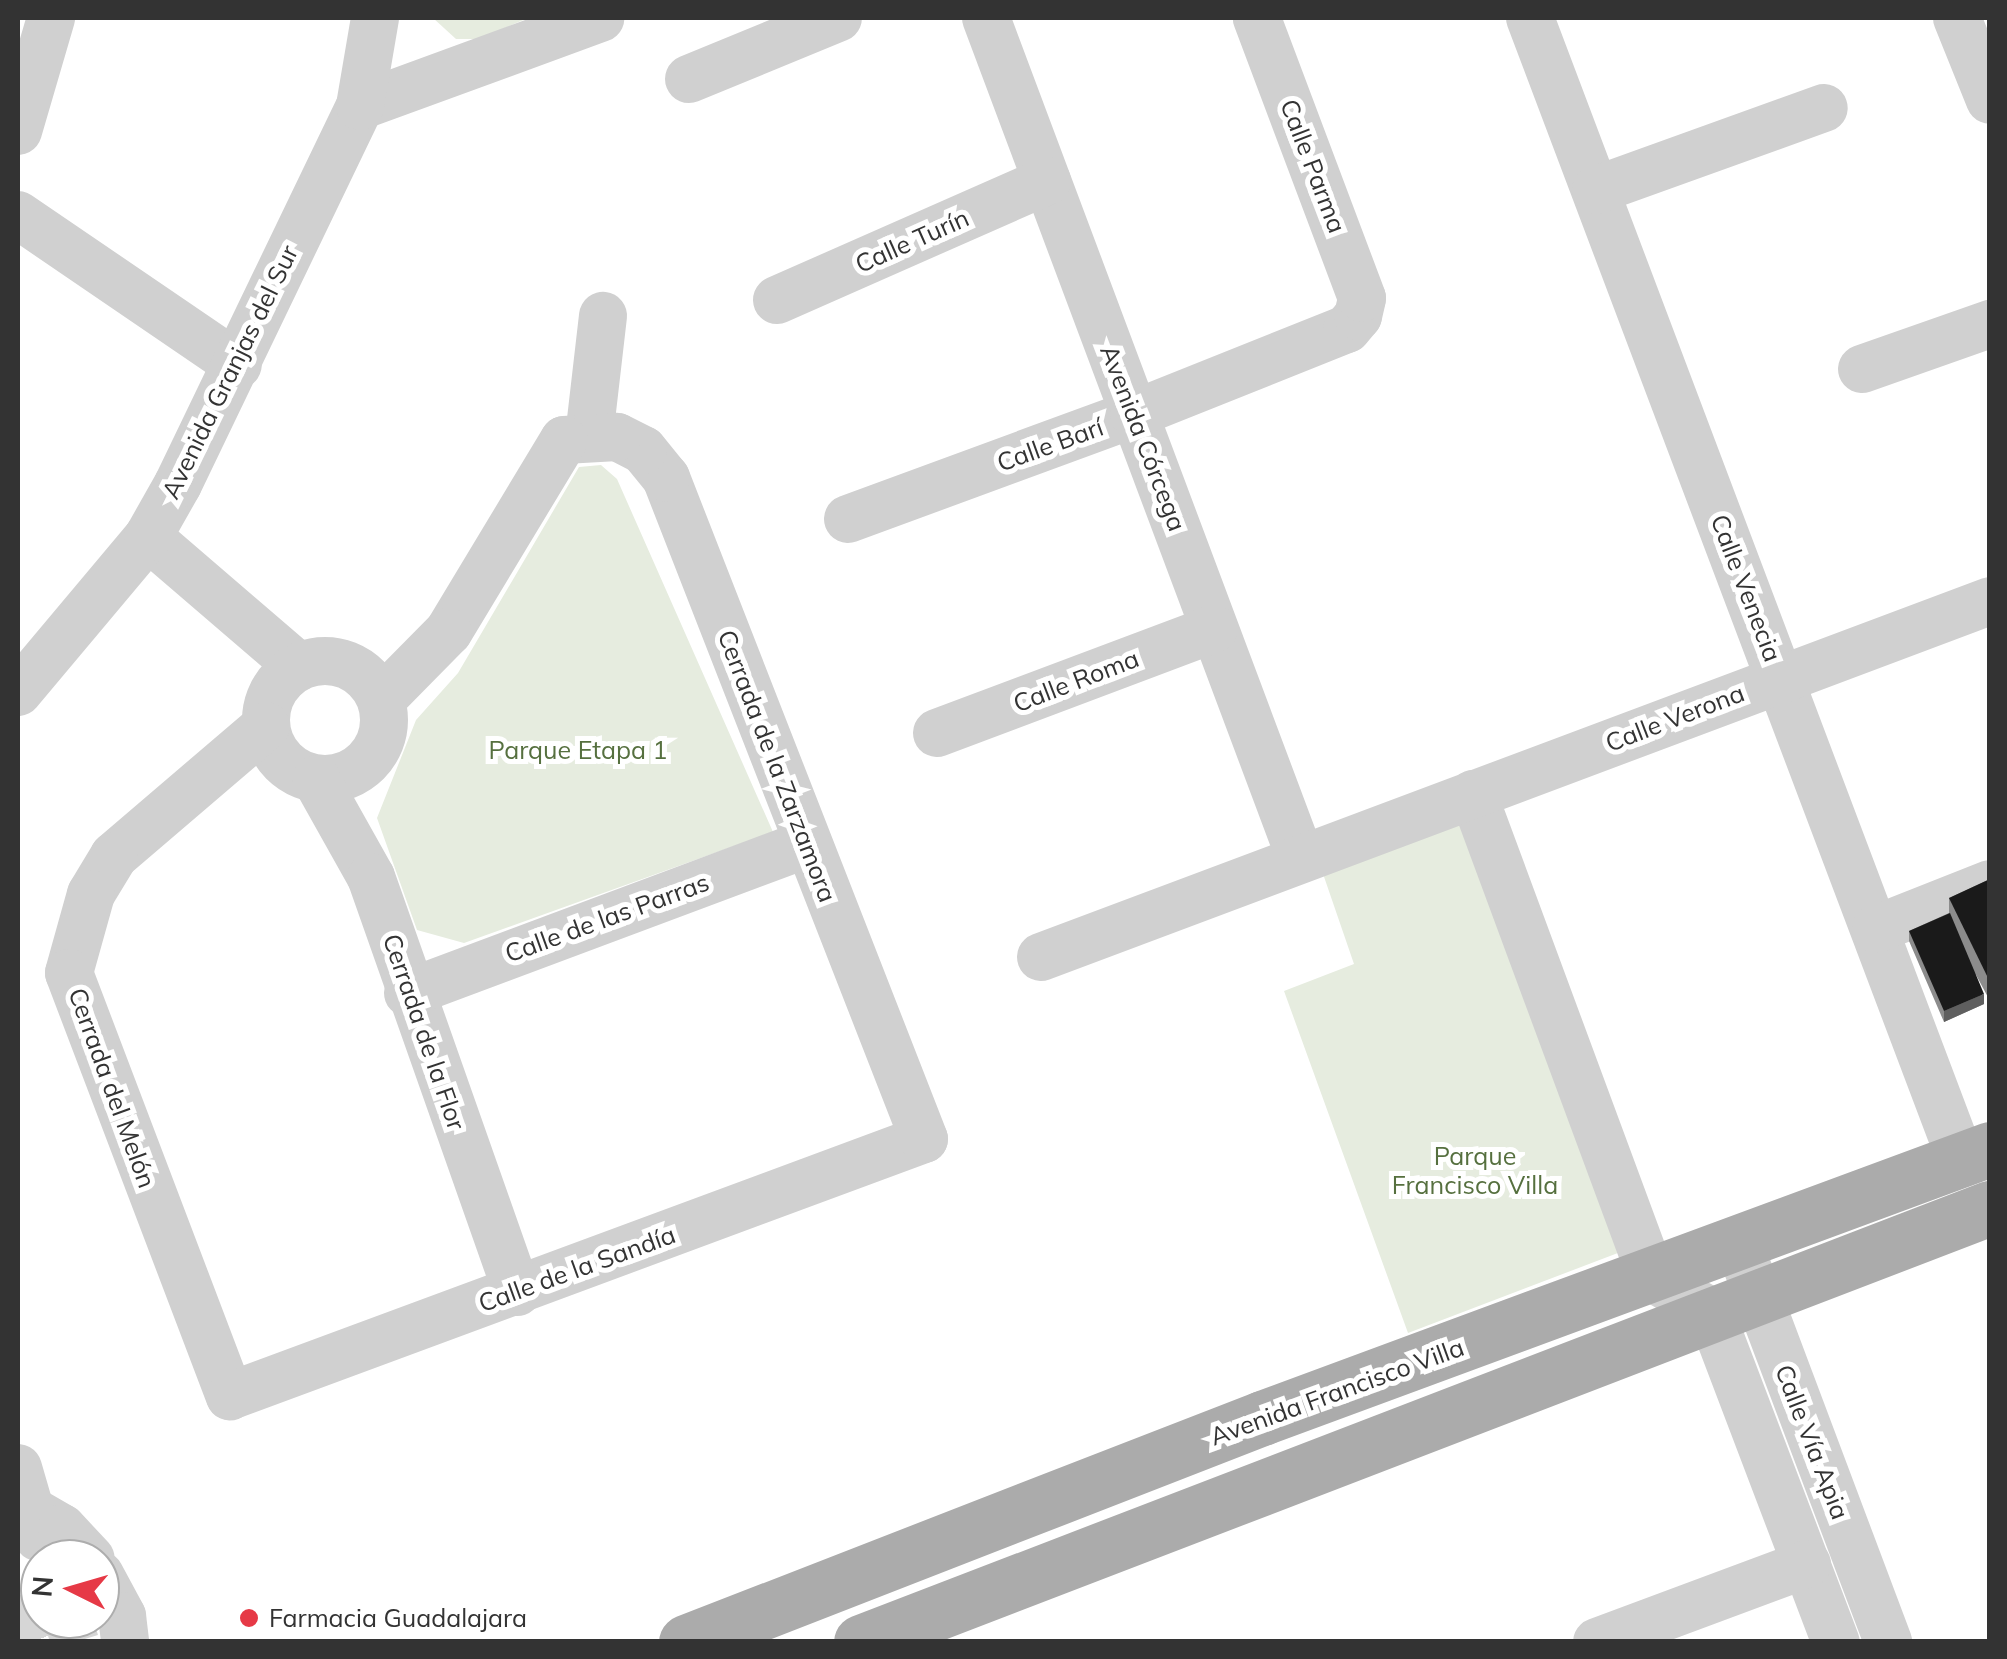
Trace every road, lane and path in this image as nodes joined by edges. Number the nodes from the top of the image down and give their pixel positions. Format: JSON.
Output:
{"nodes":[{"id":1,"x":51,"y":18,"type":"edge"},
{"id":2,"x":375,"y":18,"type":"edge"},
{"id":3,"x":600,"y":18,"type":"edge"},
{"id":4,"x":838,"y":18,"type":"edge"},
{"id":5,"x":986,"y":18,"type":"edge"},
{"id":6,"x":1257,"y":18,"type":"edge"},
{"id":7,"x":1530,"y":18,"type":"edge"},
{"id":8,"x":1957,"y":18,"type":"edge"},
{"id":9,"x":689,"y":79,"type":"dead end"},
{"id":10,"x":1990,"y":100,"type":"edge"},
{"id":11,"x":360,"y":106,"type":"junction"},
{"id":12,"x":1824,"y":108,"type":"dead end"},
{"id":13,"x":18,"y":131,"type":"edge"},
{"id":14,"x":1047,"y":182,"type":"junction"},
{"id":15,"x":1596,"y":190,"type":"junction"},
{"id":16,"x":18,"y":214,"type":"edge"},
{"id":17,"x":777,"y":300,"type":"dead end"},
{"id":18,"x":602,"y":316,"type":"dead end"},
{"id":19,"x":1358,"y":316,"type":"joint"},
{"id":20,"x":1990,"y":324,"type":"edge"},
{"id":21,"x":238,"y":365,"type":"junction"},
{"id":22,"x":1862,"y":369,"type":"dead end"},
{"id":23,"x":1134,"y":414,"type":"junction"},
{"id":24,"x":590,"y":436,"type":"junction"},
{"id":25,"x":848,"y":518,"type":"dead end"},
{"id":26,"x":148,"y":537,"type":"junction"},
{"id":27,"x":1990,"y":601,"type":"edge"},
{"id":28,"x":1214,"y":629,"type":"junction"},
{"id":29,"x":299,"y":667,"type":"junction"},
{"id":30,"x":1780,"y":679,"type":"junction"},
{"id":31,"x":18,"y":692,"type":"edge"},
{"id":32,"x":381,"y":700,"type":"junction"},
{"id":33,"x":266,"y":726,"type":"junction"},
{"id":34,"x":936,"y":734,"type":"dead end"},
{"id":35,"x":316,"y":779,"type":"junction"},
{"id":36,"x":1473,"y":794,"type":"junction"},
{"id":37,"x":806,"y":844,"type":"junction"},
{"id":38,"x":1302,"y":859,"type":"junction"},
{"id":39,"x":1990,"y":884,"type":"edge"},
{"id":40,"x":1876,"y":929,"type":"junction"},
{"id":41,"x":1042,"y":957,"type":"dead end"},
{"id":42,"x":408,"y":992,"type":"junction"},
{"id":43,"x":924,"y":1139,"type":"joint"},
{"id":44,"x":1975,"y":1154,"type":"edge"},
{"id":45,"x":1986,"y":1218,"type":"edge"},
{"id":46,"x":1738,"y":1242,"type":"junction"},
{"id":47,"x":1652,"y":1278,"type":"junction"},
{"id":48,"x":516,"y":1292,"type":"junction"},
{"id":49,"x":1733,"y":1302,"type":"junction"},
{"id":50,"x":230,"y":1396,"type":"joint"},
{"id":51,"x":1262,"y":1418,"type":"junction"},
{"id":52,"x":1286,"y":1478,"type":"junction"},
{"id":53,"x":28,"y":1505,"type":"edge"},
{"id":54,"x":73,"y":1539,"type":"edge"},
{"id":55,"x":1807,"y":1564,"type":"junction"},
{"id":56,"x":120,"y":1612,"type":"edge"},
{"id":57,"x":124,"y":1642,"type":"edge"},
{"id":58,"x":686,"y":1642,"type":"edge"},
{"id":59,"x":861,"y":1642,"type":"edge"},
{"id":60,"x":1597,"y":1642,"type":"edge"},
{"id":61,"x":1836,"y":1642,"type":"edge"},
{"id":62,"x":1888,"y":1642,"type":"edge"}],
"edges":[{"from":1,"to":13,"type":"street"},
{"from":2,"to":11,"type":"street","name":"Avenida Granjas del Sur"},
{"from":3,"to":11,"type":"street"},
{"from":4,"to":9,"type":"street"},
{"from":5,"to":14,"type":"street","name":"Avenida Córcega"},
{"from":6,"to":19,"type":"street","name":"Calle Parma"},
{"from":7,"to":15,"type":"street","name":"Calle Venecia"},
{"from":8,"to":10,"type":"street"},
{"from":11,"to":21,"type":"street","name":"Avenida Granjas del Sur"},
{"from":12,"to":15,"type":"street"},
{"from":14,"to":17,"type":"street","name":"Calle Turín"},
{"from":14,"to":23,"type":"street","name":"Avenida Córcega"},
{"from":15,"to":30,"type":"street","name":"Calle Venecia"},
{"from":16,"to":21,"type":"street"},
{"from":18,"to":24,"type":"street"},
{"from":19,"to":23,"type":"street","name":"Calle Barí"},
{"from":20,"to":22,"type":"street"},
{"from":21,"to":26,"type":"street","name":"Avenida Granjas del Sur"},
{"from":23,"to":25,"type":"street","name":"Calle Barí"},
{"from":23,"to":28,"type":"street","name":"Avenida Córcega"},
{"from":24,"to":32,"type":"street"},
{"from":24,"to":37,"type":"street","name":"Cerrada de la Zarzamora"},
{"from":26,"to":29,"type":"street"},
{"from":26,"to":31,"type":"street","name":"Avenida Granjas del Sur"},
{"from":27,"to":30,"type":"street","name":"Calle Verona"},
{"from":28,"to":34,"type":"street","name":"Calle Roma"},
{"from":28,"to":38,"type":"street","name":"Avenida Córcega"},
{"from":29,"to":32,"type":"street"},
{"from":29,"to":33,"type":"street"},
{"from":30,"to":36,"type":"street","name":"Calle Verona"},
{"from":30,"to":40,"type":"street","name":"Calle Venecia"},
{"from":32,"to":35,"type":"street"},
{"from":33,"to":35,"type":"street"},
{"from":33,"to":50,"type":"street","name":"Cerrada del Melón"},
{"from":35,"to":42,"type":"street","name":"Cerrada de la Flor"},
{"from":36,"to":38,"type":"street","name":"Calle Verona"},
{"from":36,"to":47,"type":"street"},
{"from":37,"to":42,"type":"street","name":"Calle de las Parras"},
{"from":37,"to":43,"type":"street","name":"Cerrada de la Zarzamora"},
{"from":38,"to":41,"type":"street","name":"Calle Verona"},
{"from":39,"to":40,"type":"street"},
{"from":40,"to":44,"type":"street","name":"Calle Venecia"},
{"from":42,"to":48,"type":"street","name":"Cerrada de la Flor"},
{"from":43,"to":48,"type":"street","name":"Calle de la Sandía"},
{"from":44,"to":46,"type":"main road","name":"Avenida Francisco Villa"},
{"from":45,"to":49,"type":"main road"},
{"from":46,"to":47,"type":"main road","name":"Avenida Francisco Villa"},
{"from":46,"to":49,"type":"street","name":"Calle Vía Apia"},
{"from":47,"to":49,"type":"street"},
{"from":47,"to":51,"type":"main road","name":"Avenida Francisco Villa"},
{"from":48,"to":50,"type":"street","name":"Calle de la Sandía"},
{"from":49,"to":52,"type":"main road"},
{"from":49,"to":55,"type":"street","name":"Calle Vía Apia"},
{"from":49,"to":62,"type":"street","name":"Calle Vía Apia"},
{"from":51,"to":52,"type":"main road"},
{"from":51,"to":58,"type":"main road","name":"Avenida Francisco Villa"},
{"from":52,"to":59,"type":"main road"},
{"from":53,"to":54,"type":"street"},
{"from":55,"to":60,"type":"street"},
{"from":55,"to":61,"type":"street","name":"Calle Vía Apia"},
{"from":56,"to":57,"type":"street"}]}
